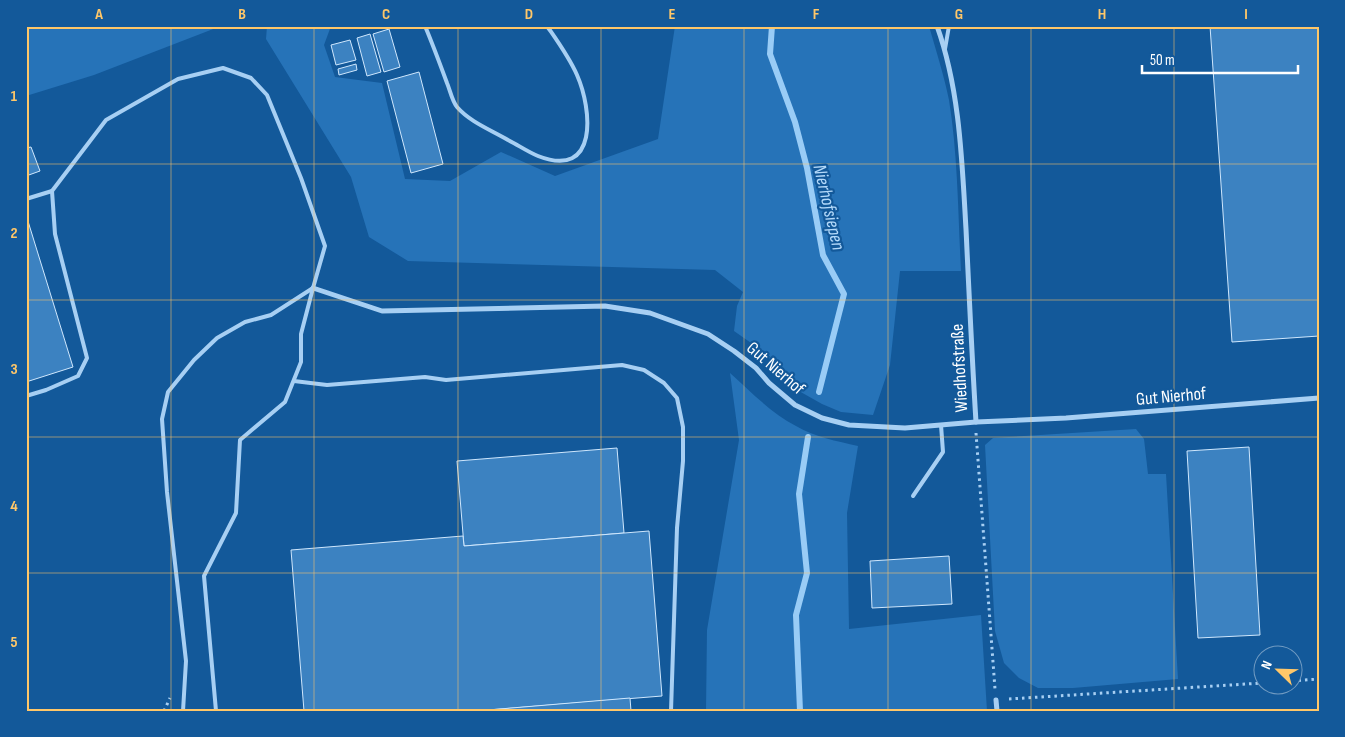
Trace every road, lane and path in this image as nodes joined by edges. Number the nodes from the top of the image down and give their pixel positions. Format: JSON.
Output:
{"nodes":[{"id":1,"x":425,"y":26,"type":"edge"},
{"id":2,"x":547,"y":26,"type":"edge"},
{"id":3,"x":937,"y":26,"type":"edge"},
{"id":4,"x":949,"y":26,"type":"edge"},
{"id":5,"x":945,"y":49,"type":"junction"},
{"id":6,"x":52,"y":191,"type":"junction"},
{"id":7,"x":26,"y":199,"type":"edge"},
{"id":8,"x":313,"y":288,"type":"junction"},
{"id":9,"x":294,"y":381,"type":"junction"},
{"id":10,"x":26,"y":396,"type":"edge"},
{"id":11,"x":1319,"y":398,"type":"edge"},
{"id":12,"x":976,"y":422,"type":"junction"},
{"id":13,"x":941,"y":425,"type":"junction"},
{"id":14,"x":913,"y":496,"type":"dead end"},
{"id":15,"x":1319,"y":679,"type":"edge"},
{"id":16,"x":1302,"y":680,"type":"edge"},
{"id":17,"x":1252,"y":684,"type":"edge"},
{"id":18,"x":996,"y":700,"type":"junction"},
{"id":19,"x":183,"y":711,"type":"edge"},
{"id":20,"x":216,"y":711,"type":"edge"},
{"id":21,"x":671,"y":711,"type":"edge"},
{"id":22,"x":997,"y":711,"type":"edge"}],
"edges":[{"from":1,"to":2,"type":"lane"},
{"from":3,"to":5,"type":"street","name":"Wiedhofstraße"},
{"from":4,"to":5,"type":"lane"},
{"from":5,"to":12,"type":"street","name":"Wiedhofstraße"},
{"from":6,"to":7,"type":"lane"},
{"from":6,"to":8,"type":"lane"},
{"from":6,"to":10,"type":"lane"},
{"from":8,"to":9,"type":"lane"},
{"from":8,"to":13,"type":"street","name":"Gut Nierhof"},
{"from":8,"to":19,"type":"lane"},
{"from":9,"to":20,"type":"lane"},
{"from":9,"to":21,"type":"lane"},
{"from":11,"to":12,"type":"street","name":"Gut Nierhof"},
{"from":12,"to":13,"type":"street","name":"Gut Nierhof"},
{"from":12,"to":18,"type":"path","name":"Wiedhofstraße"},
{"from":13,"to":14,"type":"lane"},
{"from":15,"to":16,"type":"path"},
{"from":17,"to":18,"type":"path"},
{"from":18,"to":22,"type":"street"}]}
